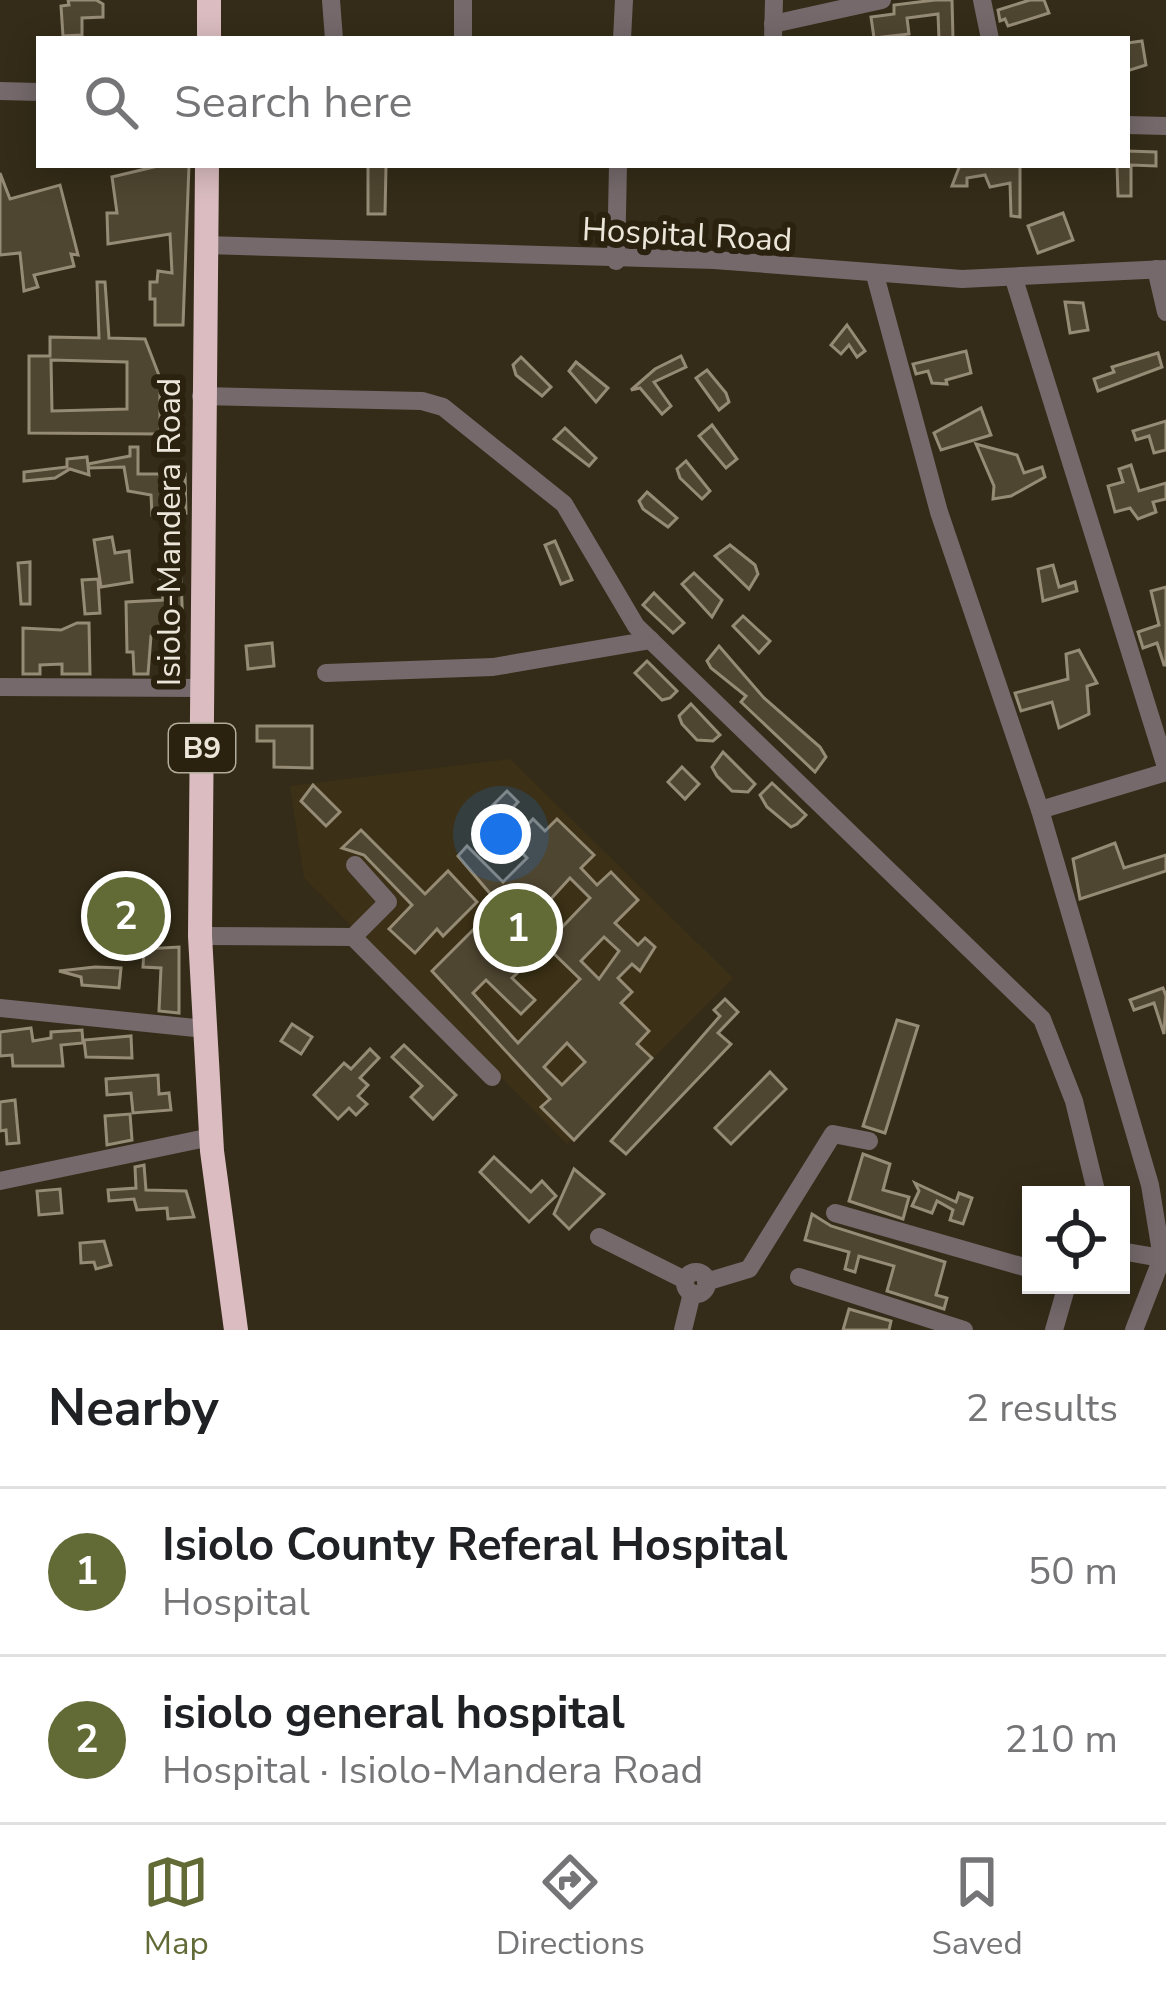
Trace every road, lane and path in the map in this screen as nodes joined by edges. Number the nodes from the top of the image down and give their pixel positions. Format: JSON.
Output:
{"nodes":[{"id":1,"x":209,"y":0,"type":"edge"},
{"id":2,"x":331,"y":0,"type":"edge"},
{"id":3,"x":463,"y":0,"type":"edge"},
{"id":4,"x":624,"y":0,"type":"edge"},
{"id":5,"x":774,"y":0,"type":"edge"},
{"id":6,"x":882,"y":0,"type":"edge"},
{"id":7,"x":982,"y":0,"type":"edge"},
{"id":8,"x":773,"y":32,"type":"edge"},
{"id":9,"x":209,"y":36,"type":"edge"},
{"id":10,"x":334,"y":36,"type":"edge"},
{"id":11,"x":463,"y":36,"type":"edge"},
{"id":12,"x":622,"y":36,"type":"edge"},
{"id":13,"x":989,"y":36,"type":"edge"},
{"id":14,"x":0,"y":91,"type":"edge"},
{"id":15,"x":36,"y":92,"type":"edge"},
{"id":16,"x":1130,"y":125,"type":"edge"},
{"id":17,"x":1166,"y":126,"type":"edge"},
{"id":18,"x":207,"y":168,"type":"edge"},
{"id":19,"x":618,"y":168,"type":"edge"},
{"id":20,"x":205,"y":245,"type":"junction"},
{"id":21,"x":616,"y":261,"type":"junction"},
{"id":22,"x":1161,"y":269,"type":"edge"},
{"id":23,"x":875,"y":275,"type":"junction"},
{"id":24,"x":1014,"y":279,"type":"junction"},
{"id":25,"x":1166,"y":312,"type":"edge"},
{"id":26,"x":201,"y":395,"type":"junction"},
{"id":27,"x":651,"y":640,"type":"junction"},
{"id":28,"x":326,"y":673,"type":"dead end"},
{"id":29,"x":0,"y":687,"type":"edge"},
{"id":30,"x":202,"y":688,"type":"junction"},
{"id":31,"x":1166,"y":769,"type":"edge"},
{"id":32,"x":1040,"y":810,"type":"junction"},
{"id":33,"x":355,"y":865,"type":"dead end"},
{"id":34,"x":200,"y":936,"type":"junction"},
{"id":35,"x":353,"y":937,"type":"junction"},
{"id":36,"x":0,"y":1008,"type":"edge"},
{"id":37,"x":205,"y":1029,"type":"junction"},
{"id":38,"x":492,"y":1077,"type":"dead end"},
{"id":39,"x":211,"y":1137,"type":"junction"},
{"id":40,"x":868,"y":1141,"type":"dead end"},
{"id":41,"x":0,"y":1181,"type":"edge"},
{"id":42,"x":1094,"y":1186,"type":"edge"},
{"id":43,"x":835,"y":1213,"type":"dead end"},
{"id":44,"x":598,"y":1237,"type":"dead end"},
{"id":45,"x":1130,"y":1253,"type":"edge"},
{"id":46,"x":1164,"y":1259,"type":"edge"},
{"id":47,"x":1022,"y":1266,"type":"edge"},
{"id":48,"x":799,"y":1277,"type":"dead end"},
{"id":49,"x":695,"y":1285,"type":"junction"},
{"id":50,"x":1064,"y":1294,"type":"edge"},
{"id":51,"x":236,"y":1330,"type":"edge"},
{"id":52,"x":683,"y":1330,"type":"edge"},
{"id":53,"x":964,"y":1330,"type":"edge"},
{"id":54,"x":1054,"y":1330,"type":"edge"},
{"id":55,"x":1134,"y":1330,"type":"edge"}],
"edges":[{"from":1,"to":9,"type":"highway"},
{"from":2,"to":10,"type":"street"},
{"from":3,"to":11,"type":"street"},
{"from":4,"to":12,"type":"street"},
{"from":5,"to":8,"type":"street"},
{"from":6,"to":8,"type":"street"},
{"from":7,"to":13,"type":"street"},
{"from":14,"to":15,"type":"street"},
{"from":16,"to":17,"type":"street"},
{"from":18,"to":20,"type":"highway","name":"Isiolo-Mandera Road","number":"B9"},
{"from":19,"to":21,"type":"street"},
{"from":20,"to":21,"type":"street","name":"Hospital Road"},
{"from":20,"to":26,"type":"highway","name":"Isiolo-Mandera Road","number":"B9"},
{"from":21,"to":23,"type":"street","name":"Hospital Road"},
{"from":22,"to":24,"type":"street","name":"Hospital Road"},
{"from":22,"to":25,"type":"street"},
{"from":23,"to":24,"type":"street","name":"Hospital Road"},
{"from":23,"to":32,"type":"street"},
{"from":24,"to":31,"type":"street"},
{"from":26,"to":27,"type":"street"},
{"from":26,"to":30,"type":"highway","name":"Isiolo-Mandera Road","number":"B9"},
{"from":27,"to":28,"type":"street"},
{"from":27,"to":42,"type":"street"},
{"from":29,"to":30,"type":"street"},
{"from":30,"to":34,"type":"highway","name":"Isiolo-Mandera Road","number":"B9"},
{"from":31,"to":32,"type":"street"},
{"from":32,"to":46,"type":"street"},
{"from":33,"to":35,"type":"street"},
{"from":34,"to":35,"type":"street"},
{"from":34,"to":37,"type":"highway","name":"Isiolo-Mandera Road","number":"B9"},
{"from":35,"to":38,"type":"street"},
{"from":36,"to":37,"type":"street"},
{"from":37,"to":39,"type":"highway","name":"Isiolo-Mandera Road","number":"B9"},
{"from":39,"to":41,"type":"street"},
{"from":39,"to":51,"type":"highway","name":"Isiolo-Mandera Road","number":"B9"},
{"from":40,"to":49,"type":"street"},
{"from":43,"to":47,"type":"street"},
{"from":44,"to":49,"type":"street"},
{"from":45,"to":46,"type":"street"},
{"from":46,"to":55,"type":"street"},
{"from":48,"to":53,"type":"street"},
{"from":49,"to":52,"type":"street"},
{"from":50,"to":54,"type":"street"}]}
